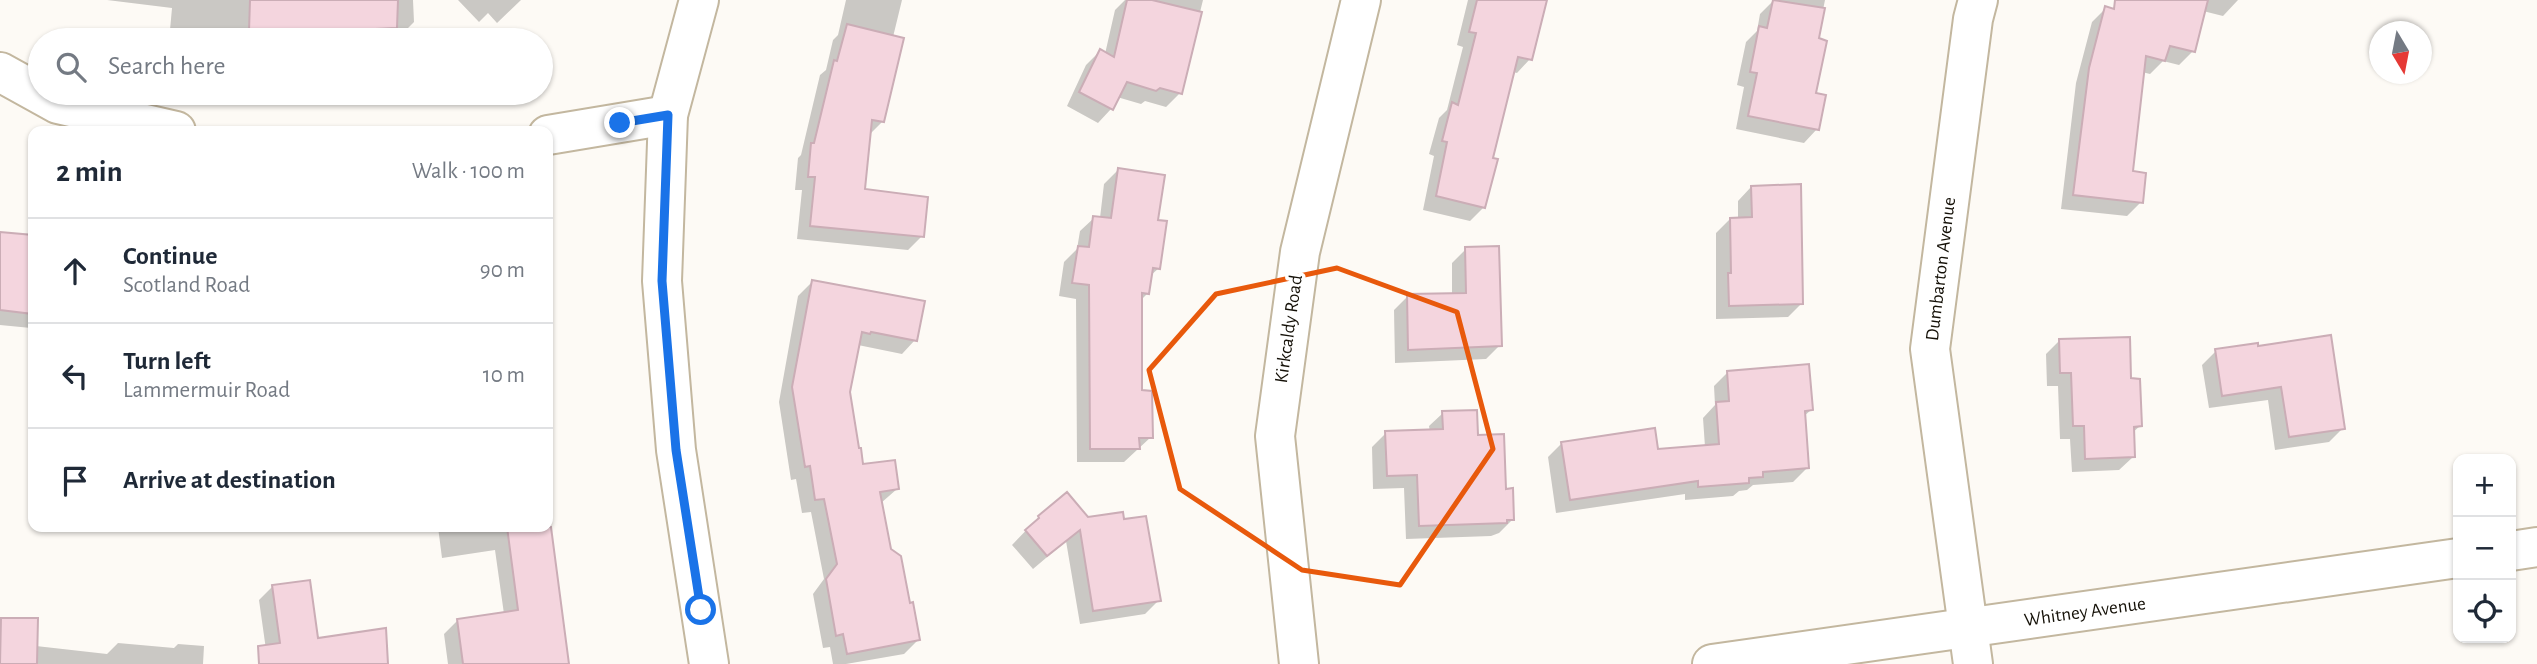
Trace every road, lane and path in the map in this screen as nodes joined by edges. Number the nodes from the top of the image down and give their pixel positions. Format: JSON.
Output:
{"nodes":[{"id":1,"x":699,"y":0,"type":"edge"},
{"id":2,"x":1361,"y":0,"type":"edge"},
{"id":3,"x":1978,"y":0,"type":"edge"},
{"id":4,"x":0,"y":72,"type":"edge"},
{"id":5,"x":28,"y":87,"type":"edge"},
{"id":6,"x":62,"y":105,"type":"edge"},
{"id":7,"x":668,"y":115,"type":"junction"},
{"id":8,"x":154,"y":126,"type":"edge"},
{"id":9,"x":553,"y":134,"type":"edge"},
{"id":10,"x":2537,"y":547,"type":"edge"},
{"id":11,"x":2516,"y":550,"type":"edge"},
{"id":12,"x":2453,"y":559,"type":"edge"},
{"id":13,"x":1970,"y":646,"type":"edge"},
{"id":14,"x":709,"y":664,"type":"edge"},
{"id":15,"x":1299,"y":664,"type":"edge"},
{"id":16,"x":1712,"y":664,"type":"edge"}],
"edges":[{"from":1,"to":7,"type":"street"},
{"from":2,"to":15,"type":"street","name":"Kirkcaldy Road"},
{"from":3,"to":13,"type":"street","name":"Dumbarton Avenue"},
{"from":4,"to":5,"type":"street"},
{"from":6,"to":8,"type":"street"},
{"from":7,"to":9,"type":"street"},
{"from":7,"to":14,"type":"street"},
{"from":10,"to":11,"type":"street"},
{"from":12,"to":13,"type":"street","name":"Whitney Avenue"},
{"from":13,"to":16,"type":"street","name":"Whitney Avenue"}]}
